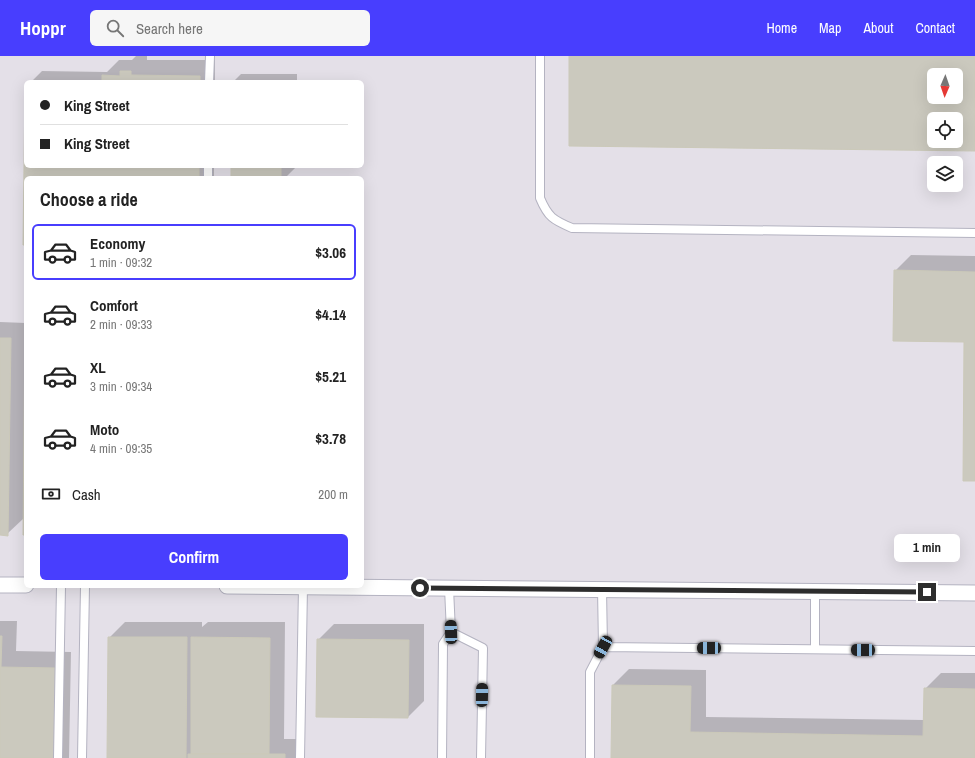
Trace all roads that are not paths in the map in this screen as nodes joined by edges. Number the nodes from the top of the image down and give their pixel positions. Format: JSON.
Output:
{"nodes":[{"id":1,"x":210,"y":56,"type":"edge"},
{"id":2,"x":540,"y":56,"type":"edge"},
{"id":3,"x":209,"y":80,"type":"edge"},
{"id":4,"x":975,"y":233,"type":"edge"},
{"id":5,"x":0,"y":585,"type":"edge"},
{"id":6,"x":24,"y":585,"type":"edge"},
{"id":7,"x":364,"y":587,"type":"edge"},
{"id":8,"x":61,"y":588,"type":"edge"},
{"id":9,"x":85,"y":588,"type":"edge"},
{"id":10,"x":311,"y":588,"type":"edge"},
{"id":11,"x":450,"y":588,"type":"junction"},
{"id":12,"x":602,"y":590,"type":"junction"},
{"id":13,"x":816,"y":591,"type":"junction"},
{"id":14,"x":975,"y":593,"type":"edge"},
{"id":15,"x":451,"y":632,"type":"junction"},
{"id":16,"x":603,"y":647,"type":"junction"},
{"id":17,"x":815,"y":649,"type":"junction"},
{"id":18,"x":975,"y":651,"type":"edge"},
{"id":19,"x":58,"y":758,"type":"edge"},
{"id":20,"x":82,"y":758,"type":"edge"},
{"id":21,"x":300,"y":758,"type":"edge"},
{"id":22,"x":442,"y":758,"type":"edge"},
{"id":23,"x":481,"y":758,"type":"edge"},
{"id":24,"x":590,"y":758,"type":"edge"}],
"edges":[{"from":1,"to":3,"type":"lane"},
{"from":2,"to":4,"type":"lane"},
{"from":5,"to":6,"type":"street"},
{"from":7,"to":11,"type":"street"},
{"from":8,"to":19,"type":"lane"},
{"from":9,"to":20,"type":"lane"},
{"from":10,"to":21,"type":"lane"},
{"from":11,"to":12,"type":"street"},
{"from":11,"to":15,"type":"lane"},
{"from":12,"to":13,"type":"street"},
{"from":12,"to":16,"type":"lane"},
{"from":13,"to":14,"type":"street"},
{"from":13,"to":17,"type":"lane"},
{"from":15,"to":22,"type":"lane"},
{"from":15,"to":23,"type":"lane"},
{"from":16,"to":17,"type":"lane"},
{"from":16,"to":24,"type":"lane"},
{"from":17,"to":18,"type":"lane"}]}
